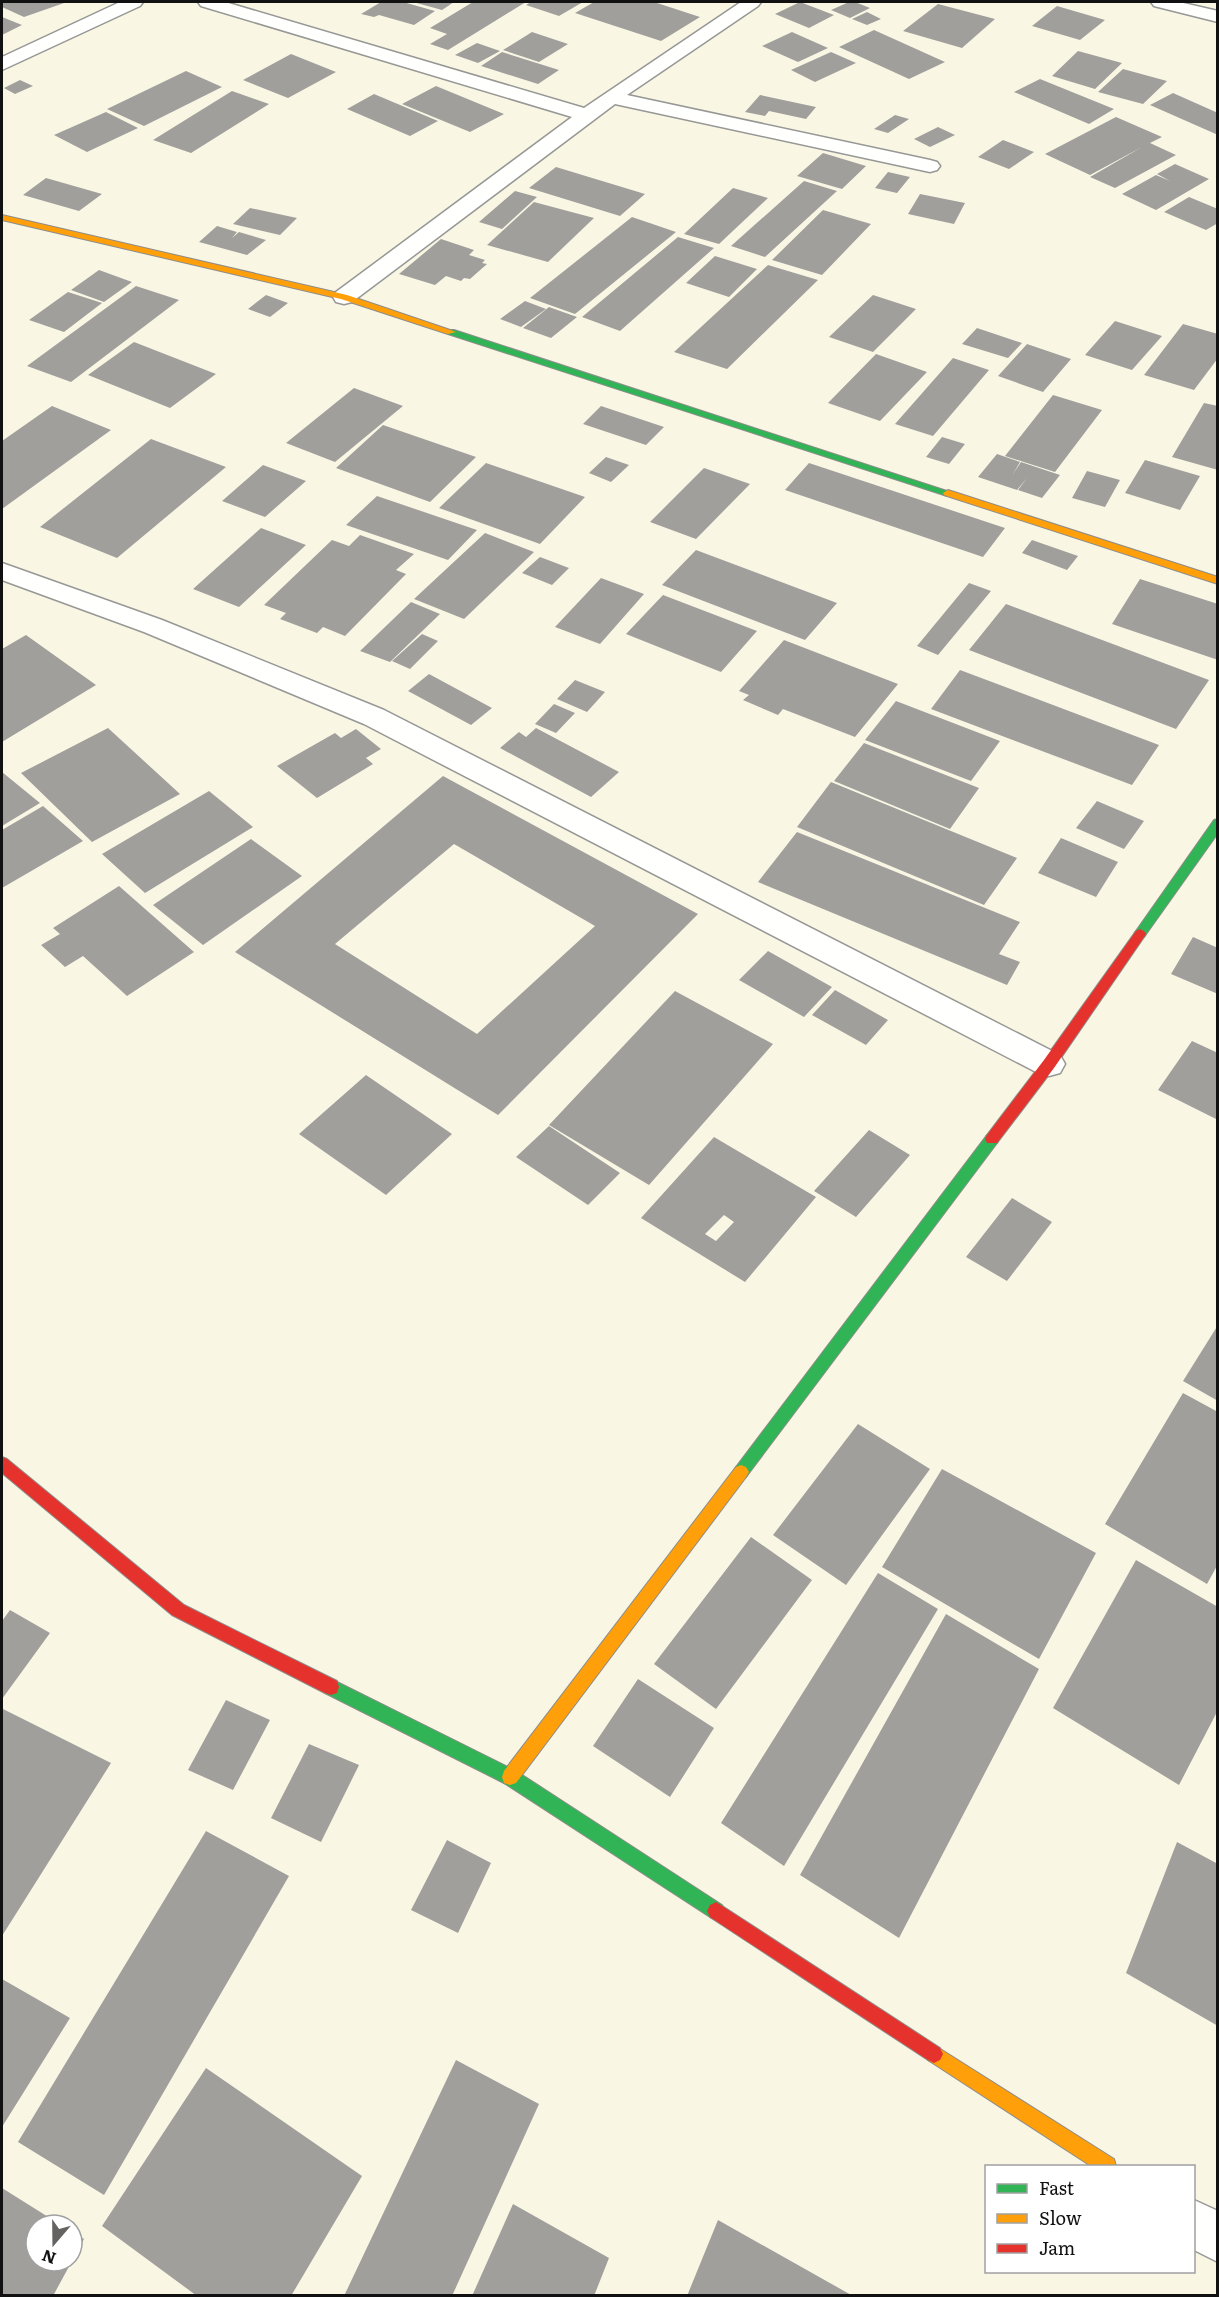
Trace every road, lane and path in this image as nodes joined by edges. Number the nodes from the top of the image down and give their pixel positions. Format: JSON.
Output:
{"nodes":[{"id":1,"x":134,"y":2,"type":"edge"},
{"id":2,"x":207,"y":2,"type":"edge"},
{"id":3,"x":752,"y":2,"type":"edge"},
{"id":4,"x":1160,"y":2,"type":"edge"},
{"id":5,"x":1218,"y":17,"type":"edge"},
{"id":6,"x":2,"y":64,"type":"edge"},
{"id":7,"x":611,"y":97,"type":"junction"},
{"id":8,"x":586,"y":115,"type":"junction"},
{"id":9,"x":930,"y":166,"type":"dead end"},
{"id":10,"x":2,"y":218,"type":"edge"},
{"id":11,"x":344,"y":297,"type":"junction"},
{"id":12,"x":2,"y":571,"type":"edge"},
{"id":13,"x":1218,"y":581,"type":"edge"},
{"id":14,"x":1218,"y":824,"type":"edge"},
{"id":15,"x":1048,"y":1064,"type":"junction"},
{"id":16,"x":2,"y":1464,"type":"edge"},
{"id":17,"x":510,"y":1777,"type":"junction"},
{"id":18,"x":1105,"y":2165,"type":"edge"},
{"id":19,"x":1195,"y":2224,"type":"edge"},
{"id":20,"x":1218,"y":2239,"type":"edge"}],
"edges":[{"from":1,"to":6,"type":"street"},
{"from":2,"to":8,"type":"street"},
{"from":3,"to":7,"type":"street"},
{"from":4,"to":5,"type":"street"},
{"from":7,"to":8,"type":"street"},
{"from":7,"to":9,"type":"street"},
{"from":8,"to":11,"type":"street"},
{"from":10,"to":11,"type":"street"},
{"from":11,"to":13,"type":"street"},
{"from":12,"to":15,"type":"street"},
{"from":14,"to":15,"type":"street"},
{"from":15,"to":17,"type":"street"},
{"from":16,"to":17,"type":"street"},
{"from":17,"to":18,"type":"street"},
{"from":19,"to":20,"type":"street"}]}
